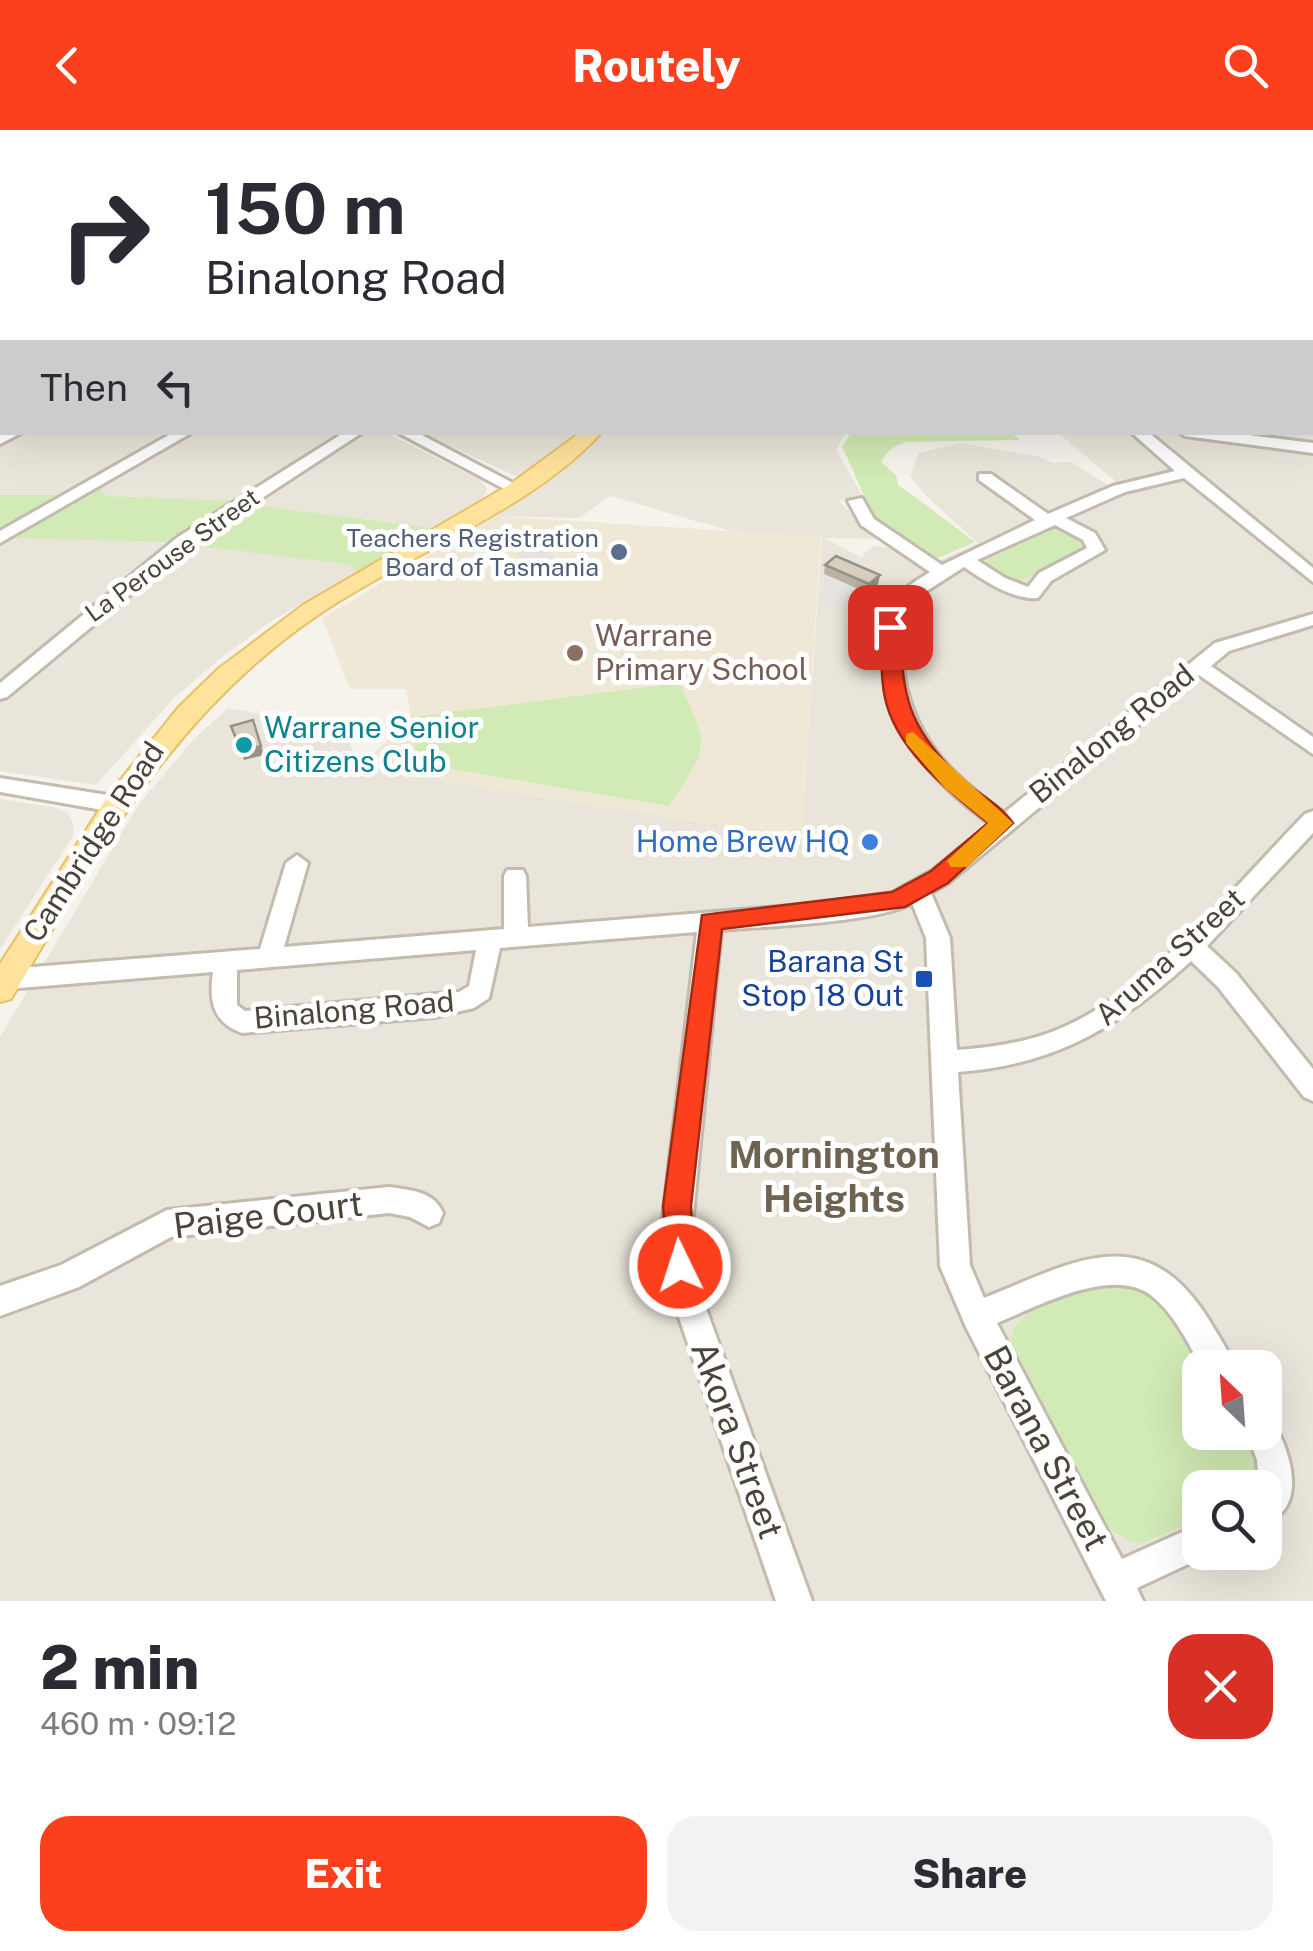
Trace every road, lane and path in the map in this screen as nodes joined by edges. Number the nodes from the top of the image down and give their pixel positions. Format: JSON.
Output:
{"nodes":[{"id":1,"x":181,"y":435,"type":"edge"},
{"id":2,"x":351,"y":435,"type":"edge"},
{"id":3,"x":414,"y":435,"type":"edge"},
{"id":4,"x":589,"y":435,"type":"edge"},
{"id":5,"x":1147,"y":435,"type":"edge"},
{"id":6,"x":1250,"y":436,"type":"edge"},
{"id":7,"x":1313,"y":448,"type":"edge"},
{"id":8,"x":1186,"y":472,"type":"junction"},
{"id":9,"x":985,"y":477,"type":"dead end"},
{"id":10,"x":518,"y":490,"type":"junction"},
{"id":11,"x":853,"y":505,"type":"dead end"},
{"id":12,"x":1052,"y":520,"type":"junction"},
{"id":13,"x":0,"y":538,"type":"edge"},
{"id":14,"x":966,"y":561,"type":"junction"},
{"id":15,"x":941,"y":572,"type":"junction"},
{"id":16,"x":1313,"y":576,"type":"edge"},
{"id":17,"x":1313,"y":619,"type":"edge"},
{"id":18,"x":1197,"y":666,"type":"junction"},
{"id":19,"x":0,"y":693,"type":"edge"},
{"id":20,"x":1313,"y":748,"type":"edge"},
{"id":21,"x":0,"y":785,"type":"edge"},
{"id":22,"x":114,"y":804,"type":"junction"},
{"id":23,"x":1313,"y":819,"type":"edge"},
{"id":24,"x":1002,"y":823,"type":"junction"},
{"id":25,"x":297,"y":863,"type":"dead end"},
{"id":26,"x":516,"y":876,"type":"dead end"},
{"id":27,"x":919,"y":892,"type":"junction"},
{"id":28,"x":710,"y":921,"type":"junction"},
{"id":29,"x":516,"y":937,"type":"junction"},
{"id":30,"x":490,"y":940,"type":"junction"},
{"id":31,"x":1190,"y":945,"type":"junction"},
{"id":32,"x":269,"y":958,"type":"junction"},
{"id":33,"x":226,"y":962,"type":"junction"},
{"id":34,"x":3,"y":984,"type":"edge"},
{"id":35,"x":945,"y":1062,"type":"junction"},
{"id":36,"x":1313,"y":1089,"type":"edge"},
{"id":37,"x":429,"y":1213,"type":"dead end"},
{"id":38,"x":0,"y":1301,"type":"edge"},
{"id":39,"x":976,"y":1316,"type":"junction"},
{"id":40,"x":1208,"y":1350,"type":"edge"},
{"id":41,"x":1182,"y":1553,"type":"edge"},
{"id":42,"x":1120,"y":1591,"type":"edge"},
{"id":43,"x":794,"y":1601,"type":"edge"}],
"edges":[{"from":1,"to":13,"type":"street"},
{"from":2,"to":19,"type":"street","name":"La Perouse Street"},
{"from":3,"to":10,"type":"street"},
{"from":4,"to":10,"type":"main road","name":"Cambridge Road"},
{"from":5,"to":8,"type":"street"},
{"from":6,"to":7,"type":"street"},
{"from":8,"to":12,"type":"street"},
{"from":8,"to":16,"type":"street"},
{"from":9,"to":12,"type":"street"},
{"from":10,"to":22,"type":"main road","name":"Cambridge Road"},
{"from":11,"to":15,"type":"street"},
{"from":12,"to":14,"type":"street"},
{"from":12,"to":14,"type":"street"},
{"from":14,"to":15,"type":"street"},
{"from":15,"to":24,"type":"street"},
{"from":17,"to":18,"type":"street","name":"Binalong Road"},
{"from":18,"to":20,"type":"street"},
{"from":18,"to":24,"type":"street","name":"Binalong Road"},
{"from":21,"to":22,"type":"street"},
{"from":22,"to":34,"type":"main road","name":"Cambridge Road"},
{"from":23,"to":31,"type":"street","name":"Aruma Street"},
{"from":24,"to":27,"type":"street","name":"Binalong Road"},
{"from":25,"to":32,"type":"street","name":"Binalong Road"},
{"from":26,"to":29,"type":"street"},
{"from":27,"to":28,"type":"street","name":"Binalong Road"},
{"from":27,"to":35,"type":"street","name":"Barana Street"},
{"from":28,"to":29,"type":"street","name":"Binalong Road"},
{"from":28,"to":43,"type":"street","name":"Akora Street"},
{"from":29,"to":30,"type":"street","name":"Binalong Road"},
{"from":30,"to":32,"type":"street","name":"Binalong Road"},
{"from":30,"to":33,"type":"street","name":"Binalong Road"},
{"from":31,"to":35,"type":"street","name":"Aruma Street"},
{"from":31,"to":36,"type":"street"},
{"from":32,"to":33,"type":"street","name":"Binalong Road"},
{"from":33,"to":34,"type":"street","name":"Binalong Road"},
{"from":35,"to":39,"type":"street","name":"Barana Street"},
{"from":37,"to":38,"type":"street","name":"Paige Court"},
{"from":39,"to":40,"type":"street","name":"Barana Street"},
{"from":39,"to":42,"type":"street","name":"Barana Street"},
{"from":41,"to":42,"type":"street","name":"Barana Street"}]}
